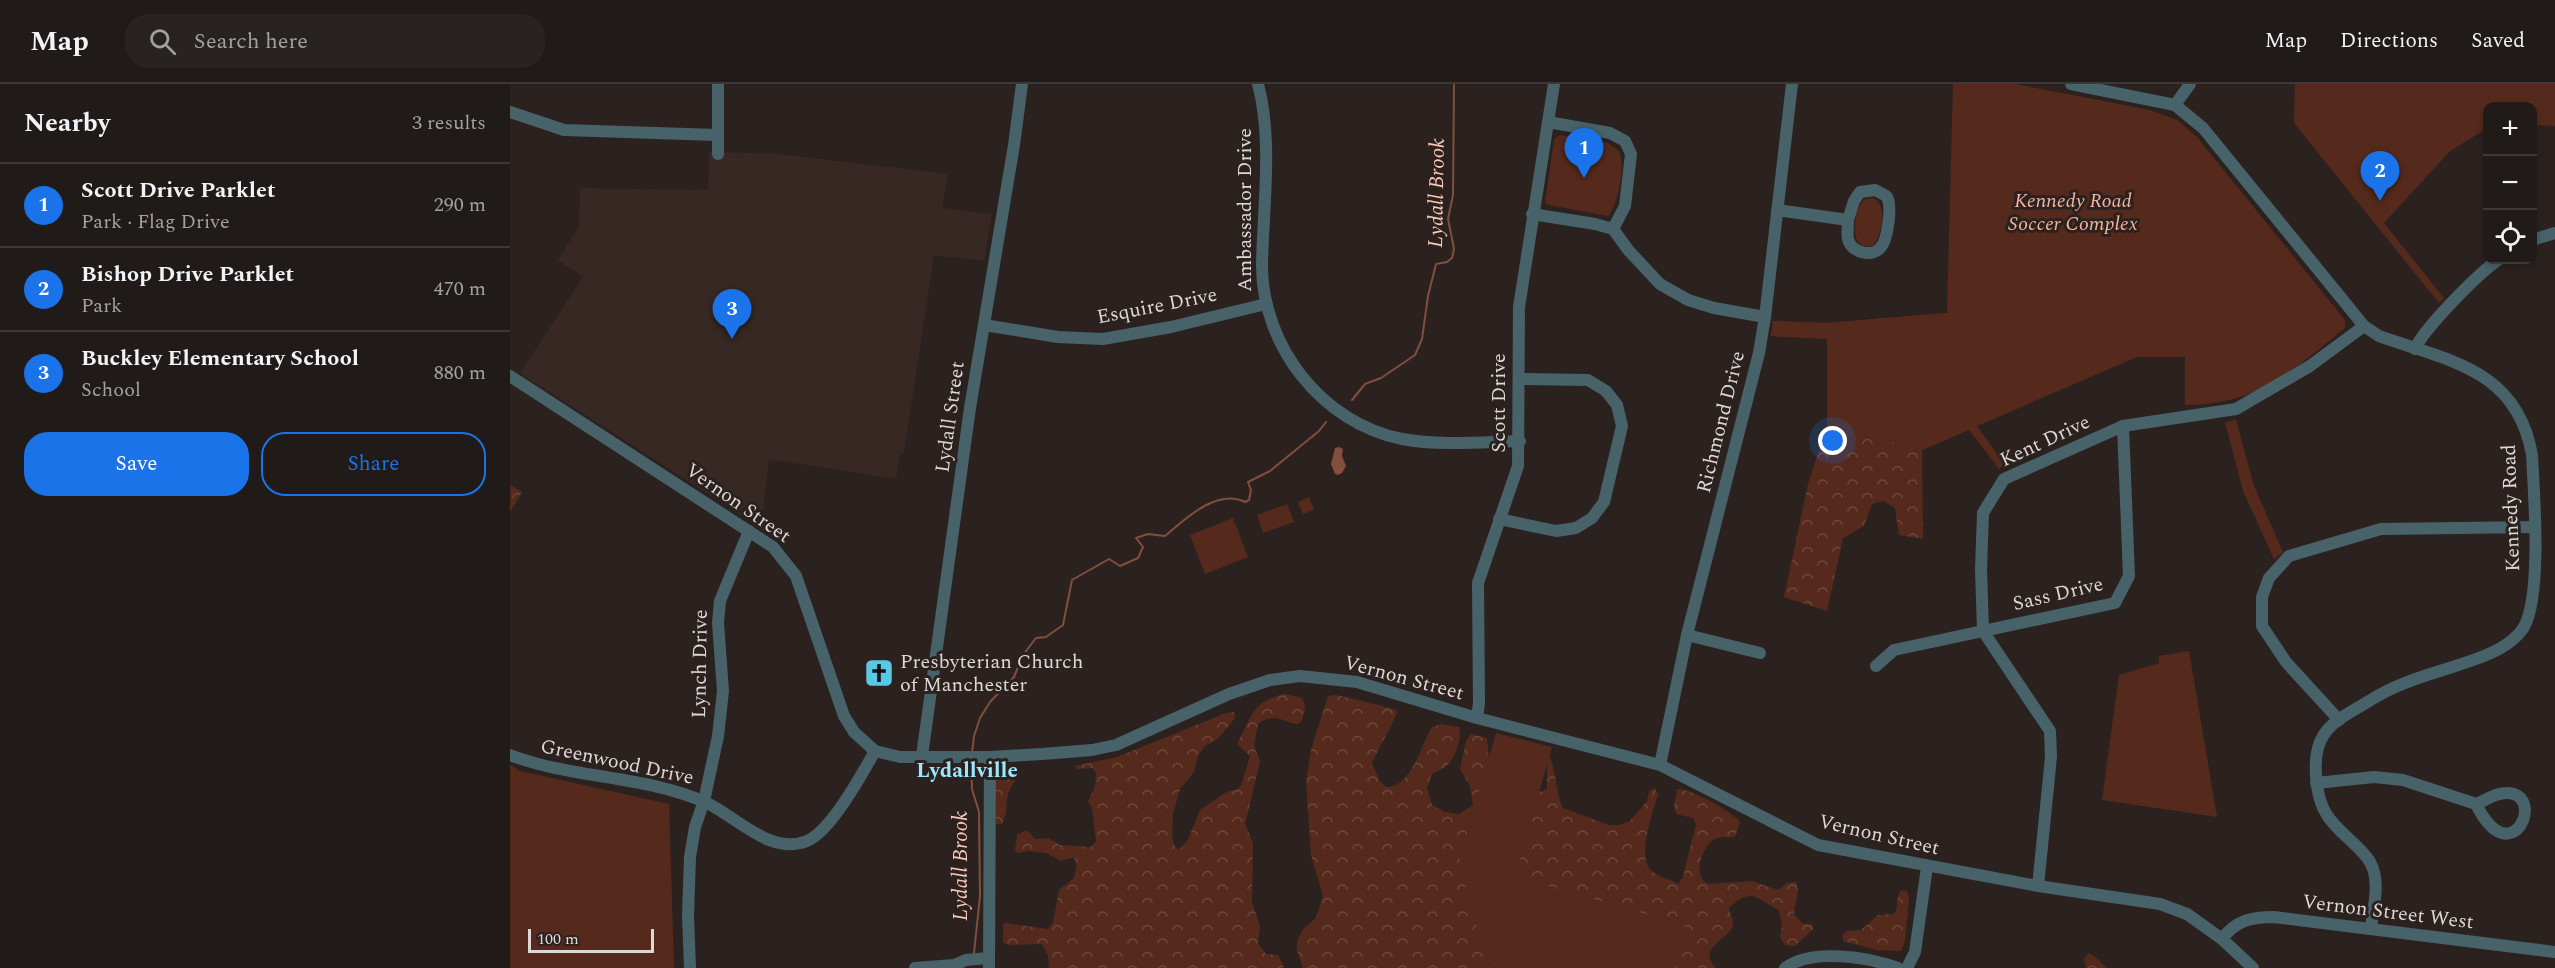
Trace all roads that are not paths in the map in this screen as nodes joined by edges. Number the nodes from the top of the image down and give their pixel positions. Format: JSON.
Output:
{"nodes":[{"id":1,"x":718,"y":84,"type":"edge"},
{"id":2,"x":1022,"y":84,"type":"edge"},
{"id":3,"x":1258,"y":84,"type":"edge"},
{"id":4,"x":1554,"y":84,"type":"edge"},
{"id":5,"x":1792,"y":84,"type":"edge"},
{"id":6,"x":2071,"y":84,"type":"edge"},
{"id":7,"x":2190,"y":84,"type":"edge"},
{"id":8,"x":2175,"y":105,"type":"junction"},
{"id":9,"x":510,"y":112,"type":"edge"},
{"id":10,"x":1548,"y":122,"type":"junction"},
{"id":11,"x":717,"y":135,"type":"junction"},
{"id":12,"x":718,"y":154,"type":"dead end"},
{"id":13,"x":1777,"y":210,"type":"junction"},
{"id":14,"x":1532,"y":213,"type":"junction"},
{"id":15,"x":1848,"y":220,"type":"junction"},
{"id":16,"x":1613,"y":229,"type":"junction"},
{"id":17,"x":2555,"y":233,"type":"edge"},
{"id":18,"x":2537,"y":238,"type":"edge"},
{"id":19,"x":2491,"y":264,"type":"edge"},
{"id":20,"x":1266,"y":304,"type":"junction"},
{"id":21,"x":1766,"y":316,"type":"junction"},
{"id":22,"x":984,"y":326,"type":"junction"},
{"id":23,"x":2364,"y":326,"type":"junction"},
{"id":24,"x":2415,"y":349,"type":"junction"},
{"id":25,"x":510,"y":376,"type":"edge"},
{"id":26,"x":1519,"y":379,"type":"junction"},
{"id":27,"x":2123,"y":426,"type":"junction"},
{"id":28,"x":1520,"y":441,"type":"junction"},
{"id":29,"x":1499,"y":519,"type":"junction"},
{"id":30,"x":2535,"y":528,"type":"junction"},
{"id":31,"x":749,"y":531,"type":"junction"},
{"id":32,"x":1983,"y":631,"type":"junction"},
{"id":33,"x":1687,"y":635,"type":"junction"},
{"id":34,"x":1760,"y":652,"type":"dead end"},
{"id":35,"x":1876,"y":666,"type":"dead end"},
{"id":36,"x":1477,"y":718,"type":"junction"},
{"id":37,"x":2339,"y":720,"type":"junction"},
{"id":38,"x":875,"y":751,"type":"junction"},
{"id":39,"x":510,"y":755,"type":"edge"},
{"id":40,"x":922,"y":756,"type":"junction"},
{"id":41,"x":990,"y":757,"type":"junction"},
{"id":42,"x":1660,"y":765,"type":"junction"},
{"id":43,"x":2316,"y":783,"type":"junction"},
{"id":44,"x":704,"y":801,"type":"junction"},
{"id":45,"x":2476,"y":804,"type":"dead end"},
{"id":46,"x":1928,"y":867,"type":"junction"},
{"id":47,"x":2038,"y":886,"type":"junction"},
{"id":48,"x":2371,"y":929,"type":"junction"},
{"id":49,"x":2222,"y":939,"type":"junction"},
{"id":50,"x":2555,"y":952,"type":"edge"},
{"id":51,"x":963,"y":963,"type":"edge"},
{"id":52,"x":989,"y":963,"type":"edge"},
{"id":53,"x":690,"y":968,"type":"edge"},
{"id":54,"x":915,"y":968,"type":"edge"},
{"id":55,"x":1785,"y":968,"type":"edge"},
{"id":56,"x":1898,"y":968,"type":"edge"},
{"id":57,"x":1907,"y":968,"type":"edge"},
{"id":58,"x":2253,"y":968,"type":"edge"}],
"edges":[{"from":1,"to":11,"type":"street"},
{"from":2,"to":22,"type":"street","name":"Lydall Street"},
{"from":3,"to":20,"type":"street","name":"Ambassador Drive"},
{"from":4,"to":10,"type":"street","name":"Scott Drive"},
{"from":5,"to":13,"type":"street","name":"Richmond Drive"},
{"from":6,"to":8,"type":"street","name":"Kennedy Road"},
{"from":7,"to":8,"type":"street"},
{"from":8,"to":23,"type":"street","name":"Kennedy Road"},
{"from":9,"to":11,"type":"street"},
{"from":10,"to":14,"type":"street","name":"Scott Drive"},
{"from":10,"to":16,"type":"street"},
{"from":11,"to":12,"type":"street"},
{"from":13,"to":15,"type":"street"},
{"from":13,"to":21,"type":"street","name":"Richmond Drive"},
{"from":14,"to":16,"type":"street"},
{"from":14,"to":26,"type":"street","name":"Scott Drive"},
{"from":15,"to":15,"type":"street"},
{"from":16,"to":21,"type":"street"},
{"from":17,"to":18,"type":"street"},
{"from":19,"to":24,"type":"street"},
{"from":20,"to":22,"type":"street","name":"Esquire Drive"},
{"from":20,"to":28,"type":"street","name":"Ambassador Drive"},
{"from":21,"to":33,"type":"street","name":"Richmond Drive"},
{"from":22,"to":40,"type":"street","name":"Lydall Street"},
{"from":23,"to":24,"type":"street","name":"Kennedy Road"},
{"from":23,"to":27,"type":"street","name":"Kent Drive"},
{"from":24,"to":30,"type":"street","name":"Kennedy Road"},
{"from":25,"to":31,"type":"street","name":"Vernon Street"},
{"from":26,"to":28,"type":"street","name":"Scott Drive"},
{"from":26,"to":29,"type":"street"},
{"from":27,"to":32,"type":"street","name":"Kent Drive"},
{"from":27,"to":32,"type":"street","name":"Sass Drive"},
{"from":28,"to":29,"type":"street","name":"Scott Drive"},
{"from":29,"to":36,"type":"street","name":"Scott Drive"},
{"from":30,"to":37,"type":"street","name":"Kennedy Road"},
{"from":30,"to":37,"type":"street"},
{"from":31,"to":38,"type":"street","name":"Vernon Street"},
{"from":31,"to":44,"type":"street","name":"Lynch Drive"},
{"from":32,"to":35,"type":"street","name":"Sass Drive"},
{"from":32,"to":47,"type":"street"},
{"from":33,"to":34,"type":"street"},
{"from":33,"to":42,"type":"street","name":"Richmond Drive"},
{"from":36,"to":41,"type":"street","name":"Vernon Street"},
{"from":36,"to":42,"type":"street","name":"Vernon Street"},
{"from":37,"to":43,"type":"street","name":"Kennedy Road"},
{"from":38,"to":40,"type":"street","name":"Vernon Street"},
{"from":38,"to":44,"type":"street","name":"Greenwood Drive"},
{"from":39,"to":44,"type":"street","name":"Greenwood Drive"},
{"from":40,"to":41,"type":"street","name":"Vernon Street"},
{"from":41,"to":52,"type":"street"},
{"from":42,"to":46,"type":"street","name":"Vernon Street"},
{"from":43,"to":45,"type":"street"},
{"from":43,"to":48,"type":"street","name":"Kennedy Road"},
{"from":44,"to":53,"type":"street","name":"Lynch Drive"},
{"from":46,"to":47,"type":"street","name":"Vernon Street"},
{"from":46,"to":57,"type":"street"},
{"from":47,"to":49,"type":"street","name":"Vernon Street"},
{"from":48,"to":49,"type":"street","name":"Vernon Street West"},
{"from":48,"to":50,"type":"street","name":"Vernon Street West"},
{"from":49,"to":58,"type":"street","name":"Vernon Street"},
{"from":51,"to":52,"type":"street"},
{"from":51,"to":54,"type":"street"},
{"from":55,"to":56,"type":"street"}]}
